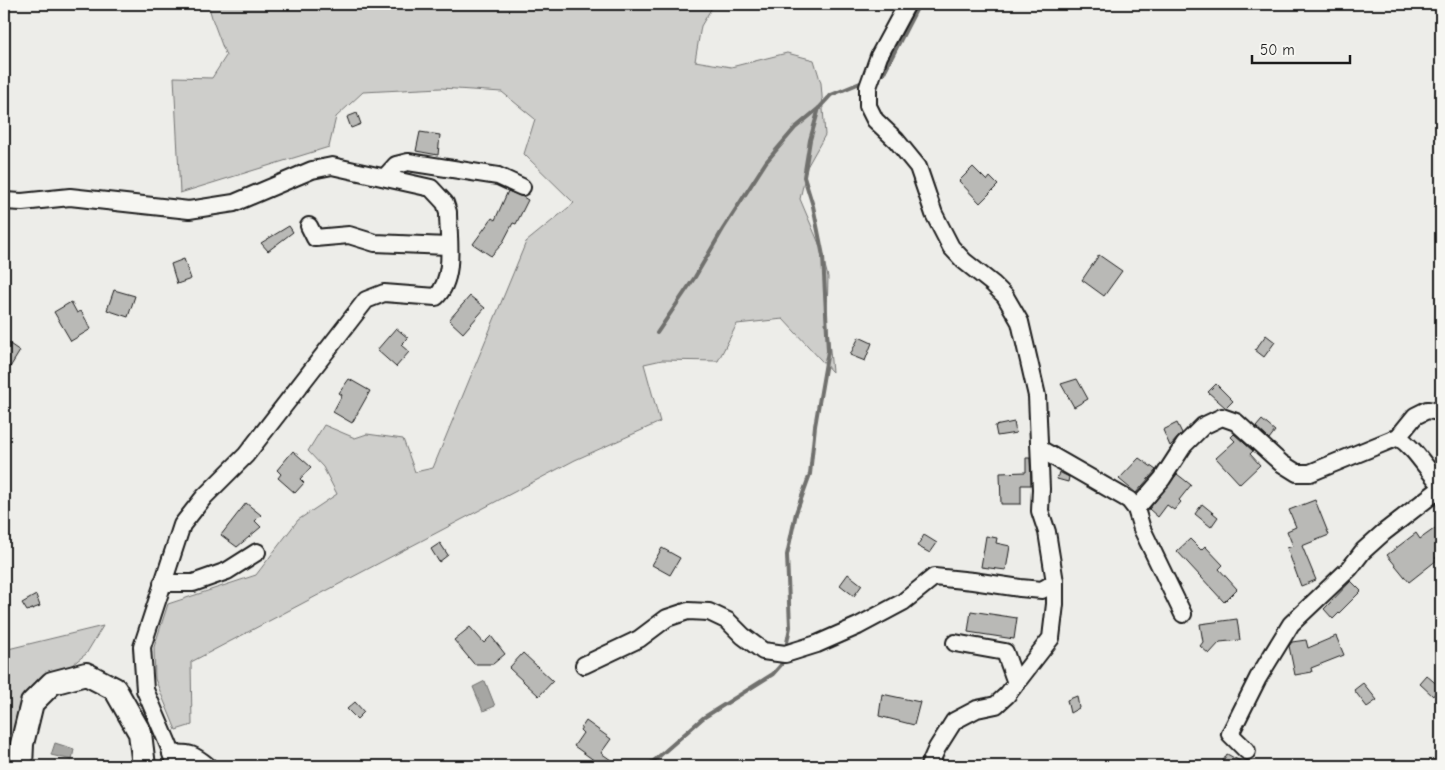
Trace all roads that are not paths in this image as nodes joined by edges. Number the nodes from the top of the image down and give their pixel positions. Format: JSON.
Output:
{"nodes":[{"id":1,"x":907,"y":4,"type":"edge"},
{"id":2,"x":385,"y":177,"type":"junction"},
{"id":3,"x":522,"y":187,"type":"dead end"},
{"id":4,"x":4,"y":201,"type":"edge"},
{"id":5,"x":310,"y":226,"type":"dead end"},
{"id":6,"x":448,"y":246,"type":"junction"},
{"id":7,"x":1441,"y":412,"type":"edge"},
{"id":8,"x":1398,"y":437,"type":"junction"},
{"id":9,"x":1040,"y":449,"type":"junction"},
{"id":10,"x":1441,"y":486,"type":"edge"},
{"id":11,"x":1136,"y":510,"type":"junction"},
{"id":12,"x":257,"y":552,"type":"dead end"},
{"id":13,"x":1056,"y":582,"type":"junction"},
{"id":14,"x":162,"y":584,"type":"junction"},
{"id":15,"x":1183,"y":614,"type":"dead end"},
{"id":16,"x":955,"y":643,"type":"dead end"},
{"id":17,"x":584,"y":665,"type":"dead end"},
{"id":18,"x":1016,"y":683,"type":"junction"},
{"id":19,"x":1247,"y":751,"type":"dead end"},
{"id":20,"x":173,"y":760,"type":"edge"},
{"id":21,"x":21,"y":766,"type":"edge"},
{"id":22,"x":144,"y":766,"type":"edge"},
{"id":23,"x":208,"y":766,"type":"edge"},
{"id":24,"x":929,"y":766,"type":"edge"}],
"edges":[{"from":1,"to":9,"type":"street"},
{"from":2,"to":3,"type":"street"},
{"from":2,"to":4,"type":"street"},
{"from":2,"to":6,"type":"street"},
{"from":5,"to":6,"type":"street"},
{"from":6,"to":14,"type":"street"},
{"from":7,"to":8,"type":"street"},
{"from":8,"to":10,"type":"street"},
{"from":8,"to":11,"type":"street"},
{"from":9,"to":11,"type":"street"},
{"from":9,"to":13,"type":"street"},
{"from":10,"to":19,"type":"street"},
{"from":11,"to":15,"type":"street"},
{"from":12,"to":14,"type":"street"},
{"from":13,"to":17,"type":"street"},
{"from":13,"to":18,"type":"street"},
{"from":14,"to":20,"type":"street"},
{"from":16,"to":18,"type":"street"},
{"from":18,"to":24,"type":"street"},
{"from":20,"to":23,"type":"street"},
{"from":21,"to":22,"type":"main road"}]}
